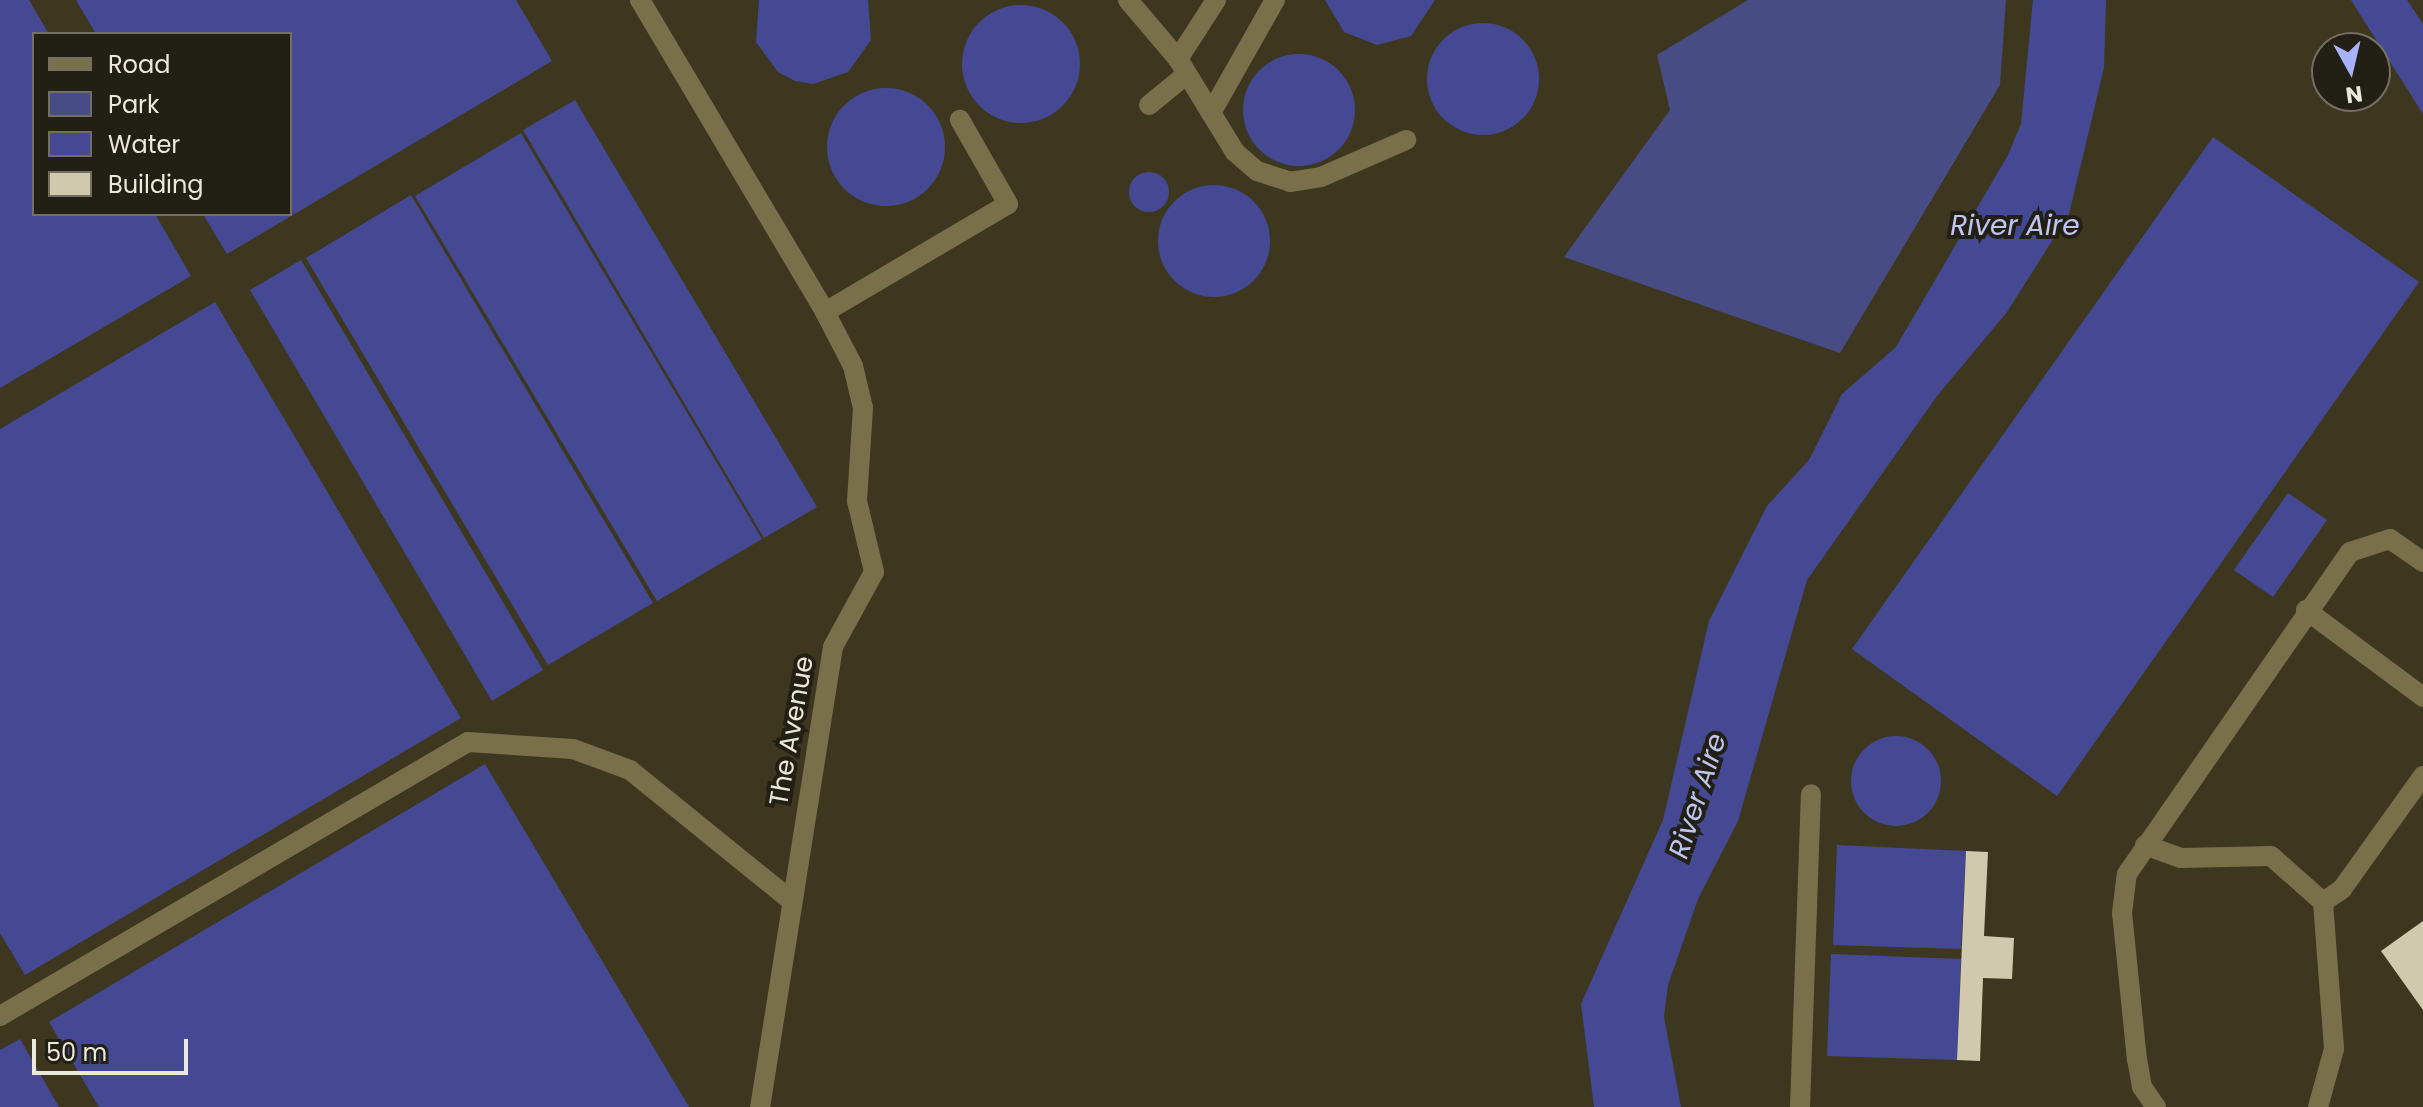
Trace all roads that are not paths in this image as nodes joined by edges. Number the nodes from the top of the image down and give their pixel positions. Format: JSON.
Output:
{"nodes":[{"id":1,"x":640,"y":0,"type":"edge"},
{"id":2,"x":1128,"y":0,"type":"edge"},
{"id":3,"x":1216,"y":0,"type":"edge"},
{"id":4,"x":1275,"y":0,"type":"edge"},
{"id":5,"x":1183,"y":67,"type":"junction"},
{"id":6,"x":1149,"y":105,"type":"dead end"},
{"id":7,"x":1211,"y":113,"type":"junction"},
{"id":8,"x":960,"y":120,"type":"dead end"},
{"id":9,"x":1406,"y":140,"type":"dead end"},
{"id":10,"x":825,"y":312,"type":"junction"},
{"id":11,"x":2423,"y":562,"type":"edge"},
{"id":12,"x":2306,"y":610,"type":"junction"},
{"id":13,"x":2423,"y":697,"type":"edge"},
{"id":14,"x":2423,"y":776,"type":"edge"},
{"id":15,"x":1811,"y":794,"type":"dead end"},
{"id":16,"x":2145,"y":845,"type":"junction"},
{"id":17,"x":788,"y":898,"type":"junction"},
{"id":18,"x":2323,"y":902,"type":"junction"},
{"id":19,"x":0,"y":1016,"type":"edge"},
{"id":20,"x":760,"y":1107,"type":"edge"},
{"id":21,"x":1800,"y":1107,"type":"edge"},
{"id":22,"x":2156,"y":1107,"type":"edge"},
{"id":23,"x":2318,"y":1107,"type":"edge"}],
"edges":[{"from":1,"to":10,"type":"street","name":"The Avenue"},
{"from":2,"to":5,"type":"street"},
{"from":3,"to":5,"type":"street"},
{"from":4,"to":7,"type":"street"},
{"from":5,"to":6,"type":"street"},
{"from":5,"to":7,"type":"street"},
{"from":7,"to":9,"type":"street"},
{"from":8,"to":10,"type":"street"},
{"from":10,"to":17,"type":"street","name":"The Avenue"},
{"from":11,"to":12,"type":"street"},
{"from":12,"to":13,"type":"street"},
{"from":12,"to":16,"type":"street"},
{"from":14,"to":18,"type":"street"},
{"from":15,"to":21,"type":"street"},
{"from":16,"to":18,"type":"street"},
{"from":16,"to":22,"type":"street"},
{"from":17,"to":19,"type":"street"},
{"from":17,"to":20,"type":"street","name":"The Avenue"},
{"from":18,"to":23,"type":"street"}]}
